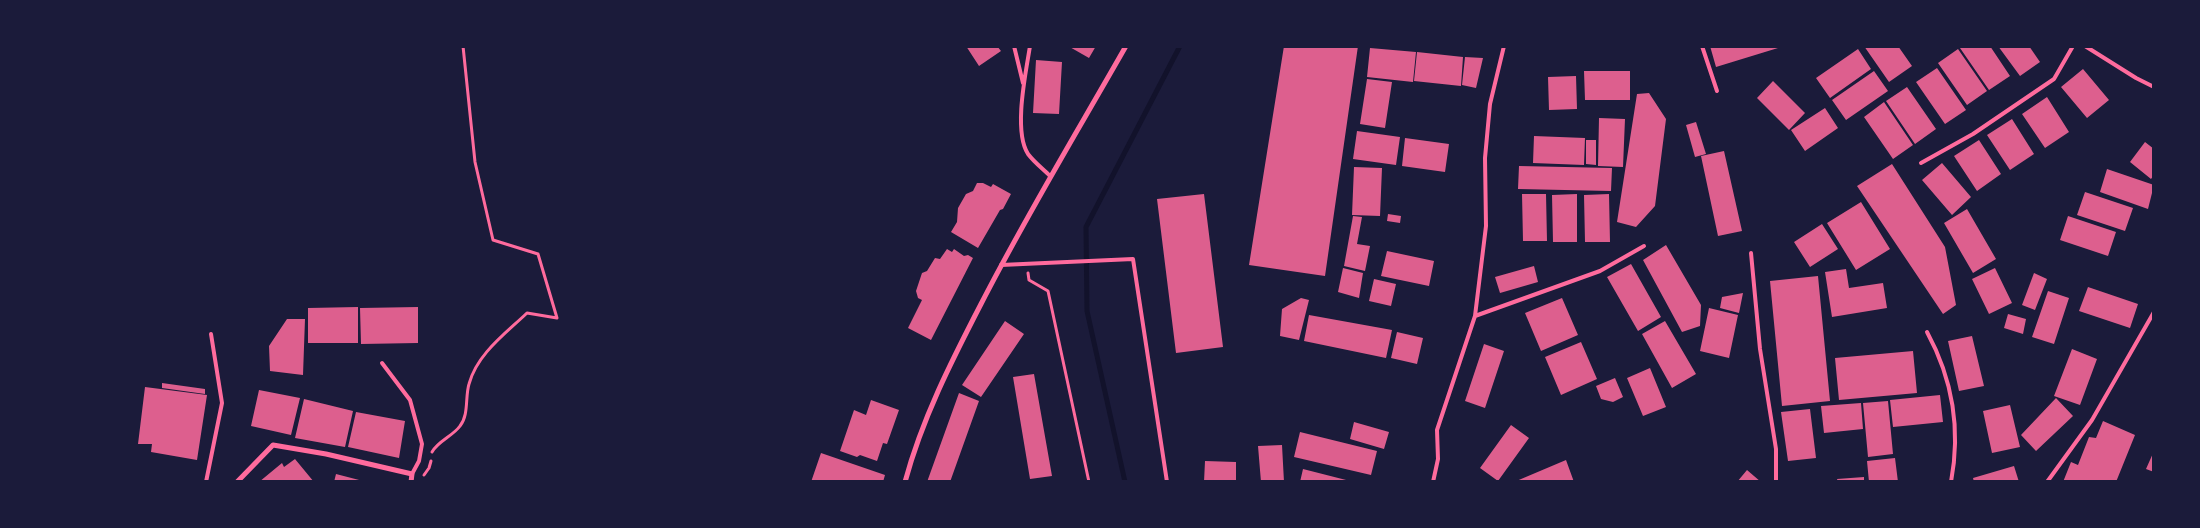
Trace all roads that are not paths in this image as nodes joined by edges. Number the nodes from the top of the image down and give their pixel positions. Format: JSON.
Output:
{"nodes":[{"id":1,"x":1014,"y":46,"type":"edge"},
{"id":2,"x":1030,"y":46,"type":"edge"},
{"id":3,"x":1126,"y":46,"type":"edge"},
{"id":4,"x":1504,"y":46,"type":"edge"},
{"id":5,"x":1702,"y":46,"type":"edge"},
{"id":6,"x":2073,"y":46,"type":"edge"},
{"id":7,"x":2086,"y":46,"type":"edge"},
{"id":8,"x":1024,"y":86,"type":"junction"},
{"id":9,"x":2154,"y":86,"type":"edge"},
{"id":10,"x":1717,"y":91,"type":"dead end"},
{"id":11,"x":1921,"y":163,"type":"dead end"},
{"id":12,"x":1050,"y":176,"type":"junction"},
{"id":13,"x":1644,"y":246,"type":"dead end"},
{"id":14,"x":1751,"y":253,"type":"dead end"},
{"id":15,"x":1001,"y":265,"type":"junction"},
{"id":16,"x":2154,"y":312,"type":"edge"},
{"id":17,"x":1475,"y":316,"type":"junction"},
{"id":18,"x":1927,"y":332,"type":"dead end"},
{"id":19,"x":211,"y":334,"type":"dead end"},
{"id":20,"x":382,"y":363,"type":"dead end"},
{"id":21,"x":412,"y":474,"type":"junction"},
{"id":22,"x":206,"y":482,"type":"edge"},
{"id":23,"x":237,"y":482,"type":"edge"},
{"id":24,"x":411,"y":482,"type":"edge"},
{"id":25,"x":905,"y":482,"type":"edge"},
{"id":26,"x":1167,"y":482,"type":"edge"},
{"id":27,"x":1433,"y":482,"type":"edge"},
{"id":28,"x":1776,"y":482,"type":"edge"},
{"id":29,"x":1951,"y":482,"type":"edge"},
{"id":30,"x":2047,"y":482,"type":"edge"}],
"edges":[{"from":1,"to":8,"type":"lane"},
{"from":2,"to":8,"type":"lane"},
{"from":3,"to":12,"type":"street"},
{"from":4,"to":17,"type":"lane"},
{"from":5,"to":10,"type":"lane"},
{"from":6,"to":11,"type":"lane"},
{"from":7,"to":9,"type":"lane"},
{"from":8,"to":12,"type":"lane"},
{"from":12,"to":15,"type":"street"},
{"from":13,"to":17,"type":"lane"},
{"from":14,"to":28,"type":"lane"},
{"from":15,"to":25,"type":"street"},
{"from":15,"to":26,"type":"lane"},
{"from":16,"to":30,"type":"lane"},
{"from":17,"to":27,"type":"lane"},
{"from":18,"to":29,"type":"lane"},
{"from":19,"to":22,"type":"lane"},
{"from":20,"to":21,"type":"lane"},
{"from":21,"to":23,"type":"street"},
{"from":21,"to":24,"type":"street"}]}
